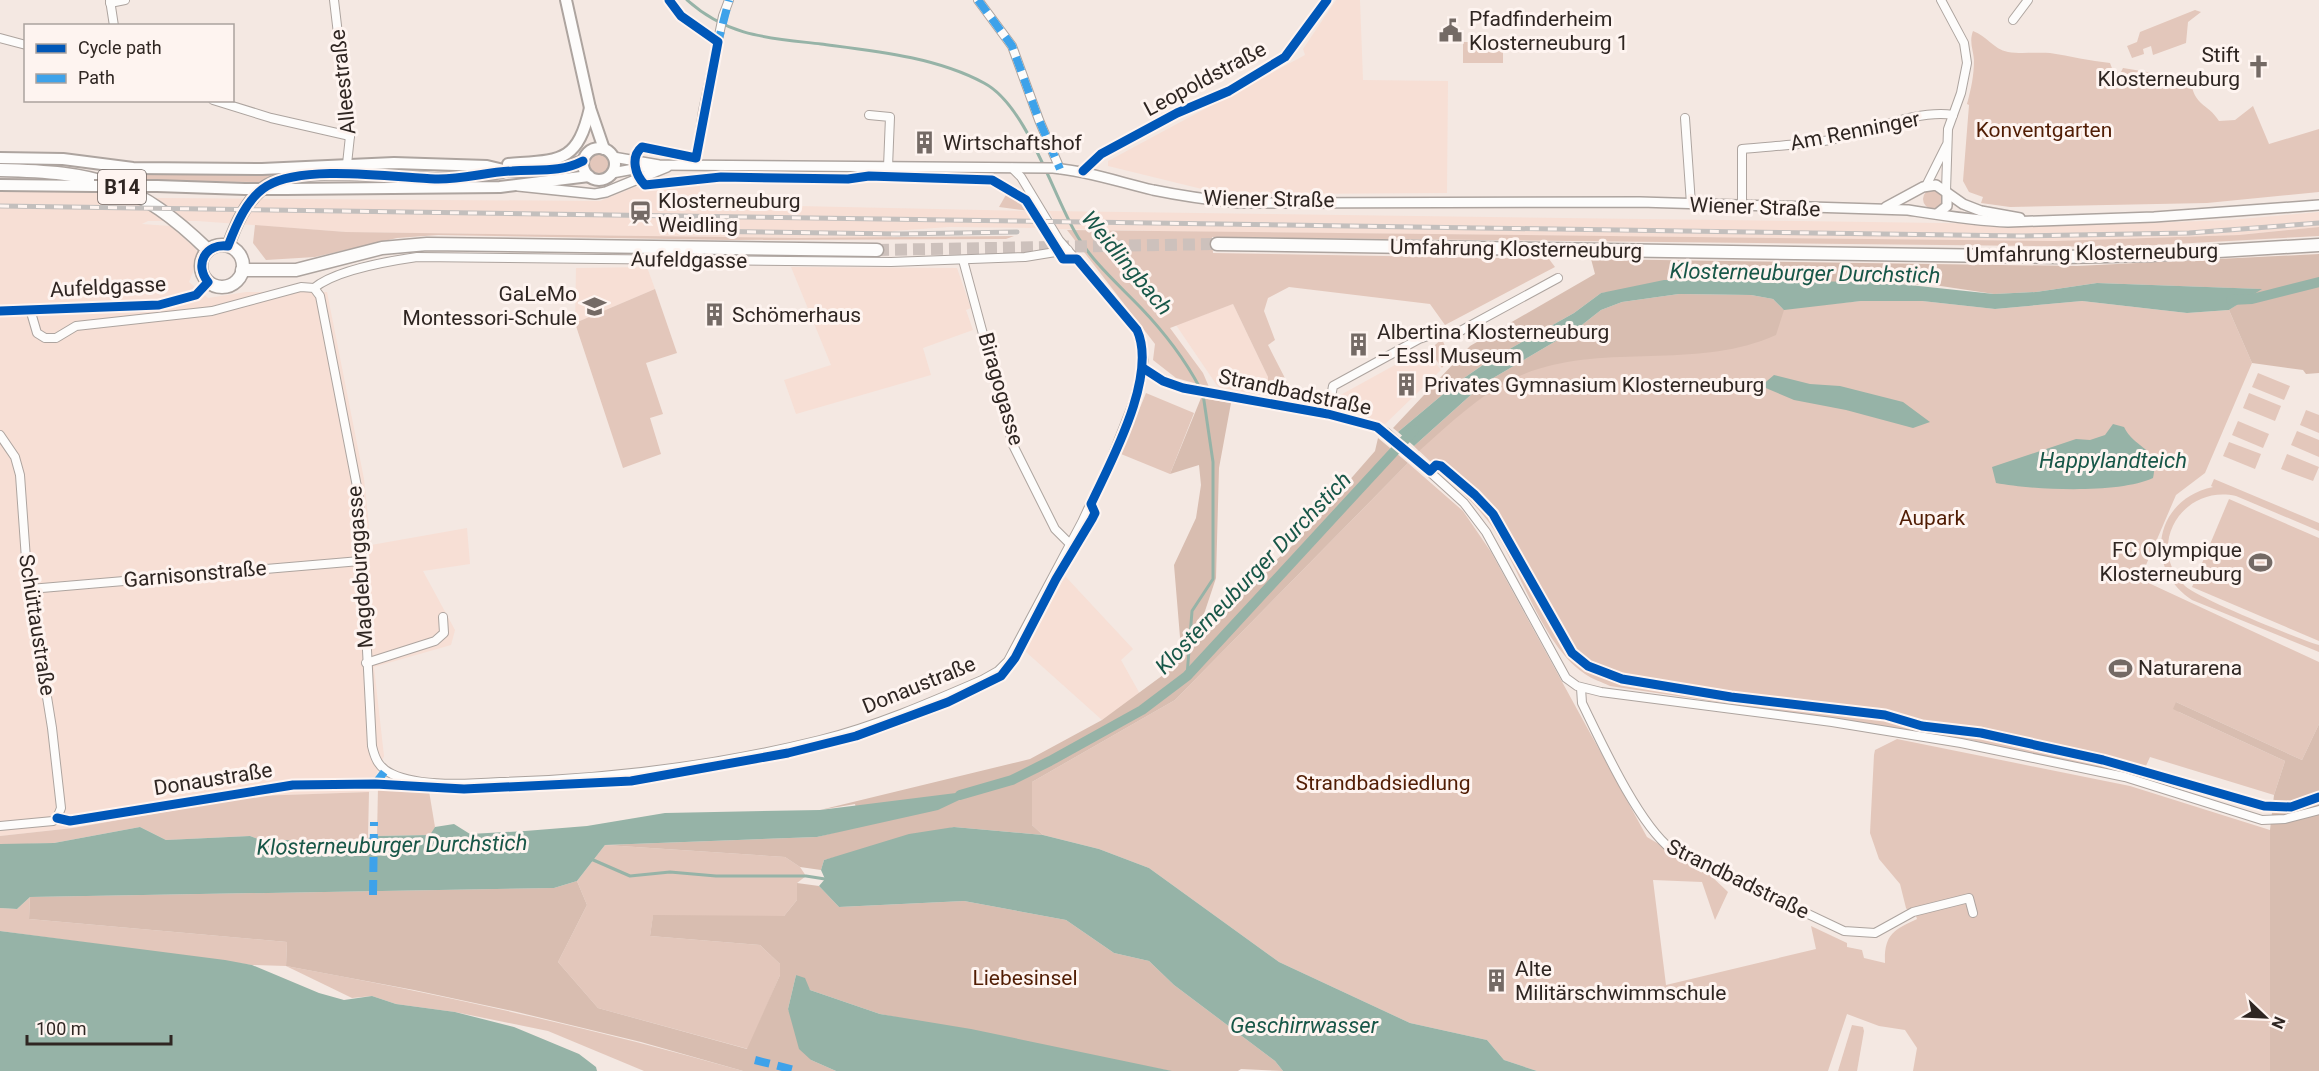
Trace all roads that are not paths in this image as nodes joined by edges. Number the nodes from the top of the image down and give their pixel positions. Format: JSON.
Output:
{"nodes":[{"id":1,"x":124,"y":0,"type":"edge"},
{"id":2,"x":334,"y":0,"type":"edge"},
{"id":3,"x":566,"y":0,"type":"edge"},
{"id":4,"x":669,"y":0,"type":"edge"},
{"id":5,"x":729,"y":0,"type":"edge"},
{"id":6,"x":978,"y":0,"type":"edge"},
{"id":7,"x":1327,"y":0,"type":"edge"},
{"id":8,"x":1941,"y":0,"type":"edge"},
{"id":9,"x":2028,"y":0,"type":"edge"},
{"id":10,"x":110,"y":2,"type":"edge"},
{"id":11,"x":2013,"y":20,"type":"dead end"},
{"id":12,"x":114,"y":24,"type":"edge"},
{"id":13,"x":0,"y":38,"type":"edge"},
{"id":14,"x":718,"y":40,"type":"junction"},
{"id":15,"x":24,"y":44,"type":"edge"},
{"id":16,"x":219,"y":102,"type":"edge"},
{"id":17,"x":590,"y":108,"type":"junction"},
{"id":18,"x":869,"y":115,"type":"dead end"},
{"id":19,"x":1953,"y":115,"type":"junction"},
{"id":20,"x":1685,"y":118,"type":"dead end"},
{"id":21,"x":350,"y":136,"type":"junction"},
{"id":22,"x":1947,"y":145,"type":"junction"},
{"id":23,"x":604,"y":149,"type":"junction"},
{"id":24,"x":590,"y":151,"type":"junction"},
{"id":25,"x":613,"y":157,"type":"junction"},
{"id":26,"x":0,"y":158,"type":"edge"},
{"id":27,"x":583,"y":161,"type":"junction"},
{"id":28,"x":347,"y":164,"type":"junction"},
{"id":29,"x":659,"y":165,"type":"junction"},
{"id":30,"x":672,"y":165,"type":"junction"},
{"id":31,"x":695,"y":165,"type":"junction"},
{"id":32,"x":487,"y":166,"type":"junction"},
{"id":33,"x":888,"y":167,"type":"junction"},
{"id":34,"x":1012,"y":168,"type":"junction"},
{"id":35,"x":1057,"y":168,"type":"junction"},
{"id":36,"x":0,"y":170,"type":"edge"},
{"id":37,"x":508,"y":171,"type":"junction"},
{"id":38,"x":1083,"y":171,"type":"junction"},
{"id":39,"x":612,"y":173,"type":"junction"},
{"id":40,"x":589,"y":176,"type":"junction"},
{"id":41,"x":472,"y":177,"type":"junction"},
{"id":42,"x":0,"y":184,"type":"edge"},
{"id":43,"x":516,"y":185,"type":"junction"},
{"id":44,"x":1922,"y":189,"type":"junction"},
{"id":45,"x":1946,"y":192,"type":"junction"},
{"id":46,"x":1691,"y":204,"type":"junction"},
{"id":47,"x":2319,"y":205,"type":"edge"},
{"id":48,"x":1742,"y":206,"type":"junction"},
{"id":49,"x":1870,"y":211,"type":"junction"},
{"id":50,"x":1923,"y":212,"type":"junction"},
{"id":51,"x":1937,"y":214,"type":"junction"},
{"id":52,"x":2025,"y":219,"type":"junction"},
{"id":53,"x":1217,"y":244,"type":"tunnel mouth"},
{"id":54,"x":2319,"y":244,"type":"edge"},
{"id":55,"x":228,"y":246,"type":"junction"},
{"id":56,"x":208,"y":250,"type":"junction"},
{"id":57,"x":877,"y":250,"type":"tunnel mouth"},
{"id":58,"x":1068,"y":250,"type":"junction"},
{"id":59,"x":963,"y":260,"type":"junction"},
{"id":60,"x":242,"y":270,"type":"junction"},
{"id":61,"x":1558,"y":278,"type":"dead end"},
{"id":62,"x":208,"y":282,"type":"junction"},
{"id":63,"x":316,"y":290,"type":"junction"},
{"id":64,"x":30,"y":309,"type":"junction"},
{"id":65,"x":1,"y":312,"type":"edge"},
{"id":66,"x":1143,"y":368,"type":"junction"},
{"id":67,"x":1328,"y":414,"type":"junction"},
{"id":68,"x":0,"y":435,"type":"edge"},
{"id":69,"x":1066,"y":541,"type":"junction"},
{"id":70,"x":360,"y":561,"type":"junction"},
{"id":71,"x":30,"y":589,"type":"junction"},
{"id":72,"x":443,"y":617,"type":"dead end"},
{"id":73,"x":366,"y":663,"type":"junction"},
{"id":74,"x":1581,"y":688,"type":"junction"},
{"id":75,"x":385,"y":771,"type":"joint"},
{"id":76,"x":2319,"y":810,"type":"edge"},
{"id":77,"x":0,"y":826,"type":"edge"},
{"id":78,"x":1973,"y":913,"type":"dead end"}],
"edges":[{"from":1,"to":10,"type":"street"},
{"from":2,"to":21,"type":"street","name":"Alleestraße"},
{"from":3,"to":17,"type":"main road"},
{"from":4,"to":14,"type":"street"},
{"from":5,"to":14,"type":"street"},
{"from":6,"to":35,"type":"street"},
{"from":7,"to":38,"type":"street","name":"Leopoldstraße"},
{"from":8,"to":19,"type":"street"},
{"from":9,"to":11,"type":"street"},
{"from":10,"to":12,"type":"street"},
{"from":13,"to":15,"type":"street"},
{"from":14,"to":31,"type":"street"},
{"from":16,"to":21,"type":"street"},
{"from":17,"to":23,"type":"main road"},
{"from":17,"to":24,"type":"main road"},
{"from":17,"to":32,"type":"main road"},
{"from":18,"to":33,"type":"street"},
{"from":19,"to":22,"type":"street"},
{"from":19,"to":48,"type":"street","name":"Am Renninger"},
{"from":20,"to":46,"type":"street"},
{"from":21,"to":28,"type":"street","name":"Alleestraße"},
{"from":22,"to":44,"type":"street"},
{"from":22,"to":45,"type":"street"},
{"from":23,"to":24,"type":"main road"},
{"from":23,"to":25,"type":"main road"},
{"from":24,"to":27,"type":"main road"},
{"from":25,"to":29,"type":"street","name":"Wiener Straße"},
{"from":25,"to":39,"type":"main road"},
{"from":26,"to":28,"type":"main road"},
{"from":27,"to":37,"type":"main road"},
{"from":27,"to":40,"type":"main road"},
{"from":28,"to":32,"type":"main road"},
{"from":29,"to":30,"type":"street","name":"Wiener Straße"},
{"from":29,"to":39,"type":"street","name":"Wiener Straße"},
{"from":30,"to":31,"type":"street","name":"Wiener Straße"},
{"from":30,"to":43,"type":"street","name":"Wiener Straße"},
{"from":31,"to":33,"type":"street","name":"Wiener Straße"},
{"from":32,"to":37,"type":"main road"},
{"from":33,"to":34,"type":"street","name":"Wiener Straße"},
{"from":34,"to":35,"type":"street","name":"Wiener Straße"},
{"from":34,"to":58,"type":"street","name":"Donaustraße"},
{"from":35,"to":38,"type":"street","name":"Wiener Straße"},
{"from":36,"to":56,"type":"main road","number":"B14"},
{"from":37,"to":41,"type":"main road"},
{"from":38,"to":46,"type":"street","name":"Wiener Straße"},
{"from":39,"to":40,"type":"main road"},
{"from":40,"to":43,"type":"main road","name":"Wiener Straße"},
{"from":41,"to":43,"type":"main road"},
{"from":41,"to":55,"type":"main road"},
{"from":42,"to":43,"type":"main road","name":"Wiener Straße","bridge":true},
{"from":44,"to":45,"type":"street","name":"Wiener Straße"},
{"from":44,"to":49,"type":"street","name":"Wiener Straße"},
{"from":44,"to":50,"type":"street"},
{"from":45,"to":51,"type":"street"},
{"from":45,"to":52,"type":"street","name":"Wiener Straße"},
{"from":46,"to":48,"type":"street","name":"Wiener Straße"},
{"from":47,"to":52,"type":"street","name":"Wiener Straße"},
{"from":48,"to":49,"type":"street","name":"Wiener Straße"},
{"from":49,"to":50,"type":"street","name":"Wiener Straße"},
{"from":50,"to":51,"type":"street","name":"Wiener Straße"},
{"from":51,"to":52,"type":"street","name":"Wiener Straße"},
{"from":53,"to":54,"type":"main road","name":"Umfahrung Klosterneuburg"},
{"from":55,"to":56,"type":"main road"},
{"from":55,"to":60,"type":"main road"},
{"from":56,"to":62,"type":"main road"},
{"from":57,"to":60,"type":"main road"},
{"from":58,"to":59,"type":"street","name":"Aufeldgasse"},
{"from":58,"to":66,"type":"street","name":"Donaustraße"},
{"from":59,"to":63,"type":"street","name":"Aufeldgasse"},
{"from":59,"to":69,"type":"street","name":"Biragogasse"},
{"from":60,"to":62,"type":"main road"},
{"from":61,"to":67,"type":"street"},
{"from":62,"to":64,"type":"street","name":"Aufeldgasse"},
{"from":63,"to":64,"type":"street","name":"Aufeldgasse"},
{"from":63,"to":70,"type":"street","name":"Magdeburggasse"},
{"from":64,"to":65,"type":"street","name":"Aufeldgasse"},
{"from":66,"to":67,"type":"street","name":"Strandbadstraße"},
{"from":66,"to":69,"type":"street","name":"Donaustraße"},
{"from":67,"to":74,"type":"street","name":"Strandbadstraße"},
{"from":68,"to":71,"type":"street","name":"Schüttaustraße"},
{"from":69,"to":75,"type":"street","name":"Donaustraße"},
{"from":70,"to":71,"type":"street","name":"Garnisonstraße"},
{"from":70,"to":73,"type":"street","name":"Magdeburggasse"},
{"from":71,"to":77,"type":"street","name":"Schüttaustraße"},
{"from":72,"to":73,"type":"street"},
{"from":73,"to":75,"type":"street","name":"Magdeburggasse"},
{"from":74,"to":76,"type":"street"},
{"from":74,"to":78,"type":"street","name":"Strandbadstraße"}]}
